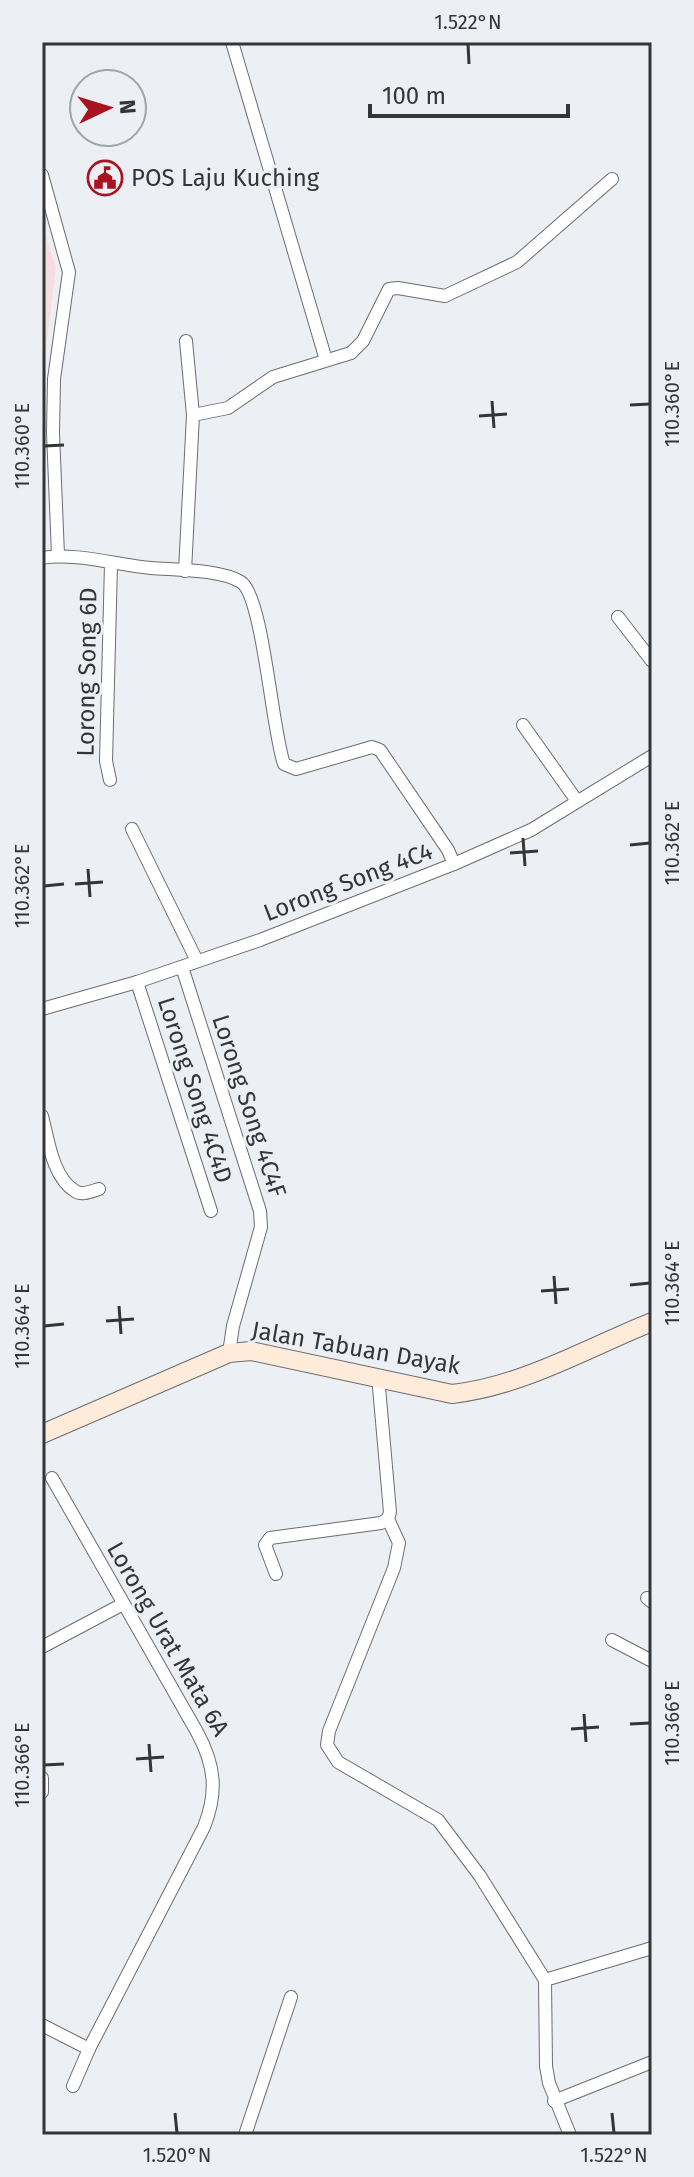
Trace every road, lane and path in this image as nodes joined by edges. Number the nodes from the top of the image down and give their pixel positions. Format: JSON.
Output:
{"nodes":[{"id":1,"x":232,"y":42,"type":"edge"},
{"id":2,"x":42,"y":175,"type":"edge"},
{"id":3,"x":612,"y":179,"type":"dead end"},
{"id":4,"x":186,"y":341,"type":"dead end"},
{"id":5,"x":326,"y":360,"type":"junction"},
{"id":6,"x":193,"y":415,"type":"junction"},
{"id":7,"x":58,"y":555,"type":"junction"},
{"id":8,"x":42,"y":558,"type":"edge"},
{"id":9,"x":111,"y":564,"type":"junction"},
{"id":10,"x":185,"y":571,"type":"junction"},
{"id":11,"x":618,"y":617,"type":"dead end"},
{"id":12,"x":652,"y":661,"type":"edge"},
{"id":13,"x":523,"y":725,"type":"dead end"},
{"id":14,"x":652,"y":756,"type":"edge"},
{"id":15,"x":110,"y":780,"type":"dead end"},
{"id":16,"x":577,"y":801,"type":"junction"},
{"id":17,"x":132,"y":829,"type":"dead end"},
{"id":18,"x":454,"y":864,"type":"junction"},
{"id":19,"x":197,"y":961,"type":"junction"},
{"id":20,"x":182,"y":967,"type":"junction"},
{"id":21,"x":137,"y":982,"type":"junction"},
{"id":22,"x":42,"y":1009,"type":"edge"},
{"id":23,"x":42,"y":1116,"type":"edge"},
{"id":24,"x":99,"y":1189,"type":"dead end"},
{"id":25,"x":211,"y":1211,"type":"dead end"},
{"id":26,"x":652,"y":1322,"type":"edge"},
{"id":27,"x":229,"y":1353,"type":"junction"},
{"id":28,"x":378,"y":1376,"type":"junction"},
{"id":29,"x":42,"y":1434,"type":"edge"},
{"id":30,"x":52,"y":1478,"type":"dead end"},
{"id":31,"x":388,"y":1519,"type":"junction"},
{"id":32,"x":276,"y":1574,"type":"dead end"},
{"id":33,"x":123,"y":1604,"type":"junction"},
{"id":34,"x":612,"y":1640,"type":"dead end"},
{"id":35,"x":42,"y":1647,"type":"edge"},
{"id":36,"x":652,"y":1661,"type":"edge"},
{"id":37,"x":42,"y":1778,"type":"edge"},
{"id":38,"x":42,"y":1792,"type":"edge"},
{"id":39,"x":652,"y":1948,"type":"edge"},
{"id":40,"x":545,"y":1980,"type":"junction"},
{"id":41,"x":291,"y":1997,"type":"dead end"},
{"id":42,"x":42,"y":2025,"type":"edge"},
{"id":43,"x":89,"y":2049,"type":"junction"},
{"id":44,"x":652,"y":2062,"type":"edge"},
{"id":45,"x":73,"y":2086,"type":"dead end"},
{"id":46,"x":554,"y":2101,"type":"junction"},
{"id":47,"x":245,"y":2135,"type":"edge"},
{"id":48,"x":570,"y":2135,"type":"edge"}],
"edges":[{"from":1,"to":5,"type":"street"},
{"from":2,"to":7,"type":"street"},
{"from":3,"to":5,"type":"street"},
{"from":4,"to":6,"type":"street"},
{"from":5,"to":6,"type":"street"},
{"from":6,"to":10,"type":"street"},
{"from":7,"to":8,"type":"street"},
{"from":7,"to":9,"type":"street"},
{"from":9,"to":10,"type":"street"},
{"from":9,"to":15,"type":"street","name":"Lorong Song 6D"},
{"from":10,"to":18,"type":"street"},
{"from":11,"to":12,"type":"street"},
{"from":13,"to":16,"type":"street"},
{"from":14,"to":16,"type":"street","name":"Lorong Song 4C4"},
{"from":16,"to":18,"type":"street","name":"Lorong Song 4C4"},
{"from":17,"to":19,"type":"street"},
{"from":18,"to":19,"type":"street","name":"Lorong Song 4C4"},
{"from":19,"to":20,"type":"street","name":"Lorong Song 4C4"},
{"from":20,"to":21,"type":"street","name":"Lorong Song 4C4"},
{"from":20,"to":27,"type":"street","name":"Lorong Song 4C4F"},
{"from":21,"to":22,"type":"street","name":"Lorong Song 4C4"},
{"from":21,"to":25,"type":"street","name":"Lorong Song 4C4D"},
{"from":23,"to":24,"type":"street"},
{"from":26,"to":28,"type":"street","name":"Jalan Tabuan Dayak"},
{"from":27,"to":28,"type":"street","name":"Jalan Tabuan Dayak"},
{"from":27,"to":29,"type":"street"},
{"from":28,"to":31,"type":"street"},
{"from":30,"to":33,"type":"street","name":"Lorong Urat Mata 6A"},
{"from":31,"to":32,"type":"street"},
{"from":31,"to":40,"type":"street"},
{"from":33,"to":35,"type":"street"},
{"from":33,"to":43,"type":"street","name":"Lorong Urat Mata 6A"},
{"from":34,"to":36,"type":"street"},
{"from":37,"to":38,"type":"street"},
{"from":39,"to":40,"type":"street"},
{"from":40,"to":46,"type":"street"},
{"from":41,"to":47,"type":"street"},
{"from":42,"to":43,"type":"street"},
{"from":43,"to":45,"type":"street","name":"Lorong Urat Mata 6A"},
{"from":44,"to":46,"type":"street"},
{"from":46,"to":48,"type":"street"}]}
